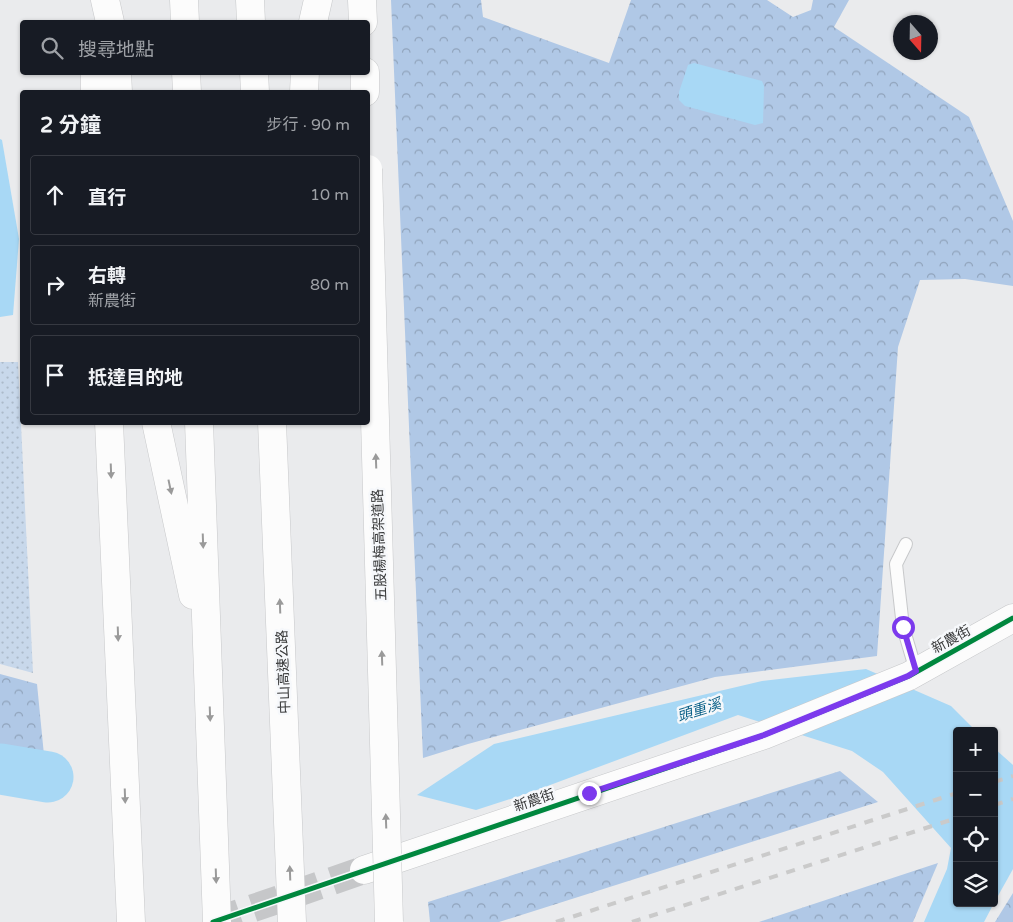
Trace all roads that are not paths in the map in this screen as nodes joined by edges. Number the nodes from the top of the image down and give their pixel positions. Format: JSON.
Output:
{"nodes":[{"id":1,"x":92,"y":0,"type":"edge"},
{"id":2,"x":105,"y":0,"type":"edge"},
{"id":3,"x":184,"y":0,"type":"edge"},
{"id":4,"x":250,"y":0,"type":"edge"},
{"id":5,"x":318,"y":0,"type":"edge"},
{"id":6,"x":362,"y":0,"type":"edge"},
{"id":7,"x":93,"y":20,"type":"edge"},
{"id":8,"x":110,"y":20,"type":"edge"},
{"id":9,"x":185,"y":20,"type":"edge"},
{"id":10,"x":251,"y":20,"type":"edge"},
{"id":11,"x":313,"y":20,"type":"edge"},
{"id":12,"x":363,"y":20,"type":"edge"},
{"id":13,"x":95,"y":75,"type":"edge"},
{"id":14,"x":117,"y":75,"type":"edge"},
{"id":15,"x":186,"y":75,"type":"edge"},
{"id":16,"x":254,"y":75,"type":"edge"},
{"id":17,"x":305,"y":75,"type":"edge"},
{"id":18,"x":364,"y":75,"type":"edge"},
{"id":19,"x":96,"y":90,"type":"edge"},
{"id":20,"x":118,"y":90,"type":"edge"},
{"id":21,"x":187,"y":90,"type":"edge"},
{"id":22,"x":255,"y":90,"type":"edge"},
{"id":23,"x":304,"y":90,"type":"edge"},
{"id":24,"x":365,"y":90,"type":"edge"},
{"id":25,"x":370,"y":240,"type":"edge"},
{"id":26,"x":109,"y":425,"type":"edge"},
{"id":27,"x":157,"y":425,"type":"edge"},
{"id":28,"x":199,"y":425,"type":"edge"},
{"id":29,"x":272,"y":425,"type":"edge"},
{"id":30,"x":281,"y":425,"type":"edge"},
{"id":31,"x":276,"y":496,"type":"junction"},
{"id":32,"x":906,"y":544,"type":"dead end"},
{"id":33,"x":1013,"y":618,"type":"edge"},
{"id":34,"x":208,"y":665,"type":"junction"},
{"id":35,"x":912,"y":673,"type":"junction"},
{"id":36,"x":364,"y":870,"type":"tunnel mouth"},
{"id":37,"x":131,"y":922,"type":"edge"},
{"id":38,"x":218,"y":922,"type":"edge"},
{"id":39,"x":292,"y":922,"type":"edge"},
{"id":40,"x":389,"y":922,"type":"edge"}],
"edges":[{"from":1,"to":7,"type":"main road"},
{"from":2,"to":8,"type":"main road"},
{"from":3,"to":9,"type":"main road"},
{"from":4,"to":10,"type":"main road"},
{"from":5,"to":11,"type":"main road"},
{"from":6,"to":12,"type":"main road"},
{"from":13,"to":19,"type":"main road"},
{"from":14,"to":20,"type":"main road"},
{"from":15,"to":21,"type":"main road"},
{"from":16,"to":22,"type":"main road"},
{"from":17,"to":23,"type":"main road"},
{"from":18,"to":24,"type":"main road"},
{"from":40,"to":25,"type":"main road","name":"五股楊梅高架道路","one_way":true,"bridge":true},
{"from":26,"to":37,"type":"main road","one_way":true},
{"from":27,"to":34,"type":"main road","one_way":true},
{"from":28,"to":34,"type":"main road","one_way":true},
{"from":29,"to":31,"type":"main road","name":"中山高速公路"},
{"from":30,"to":31,"type":"main road"},
{"from":39,"to":31,"type":"main road","name":"中山高速公路","one_way":true},
{"from":32,"to":35,"type":"lane"},
{"from":33,"to":35,"type":"main road","name":"新農街"},
{"from":34,"to":38,"type":"main road","one_way":true},
{"from":35,"to":36,"type":"main road","name":"新農街"}]}
